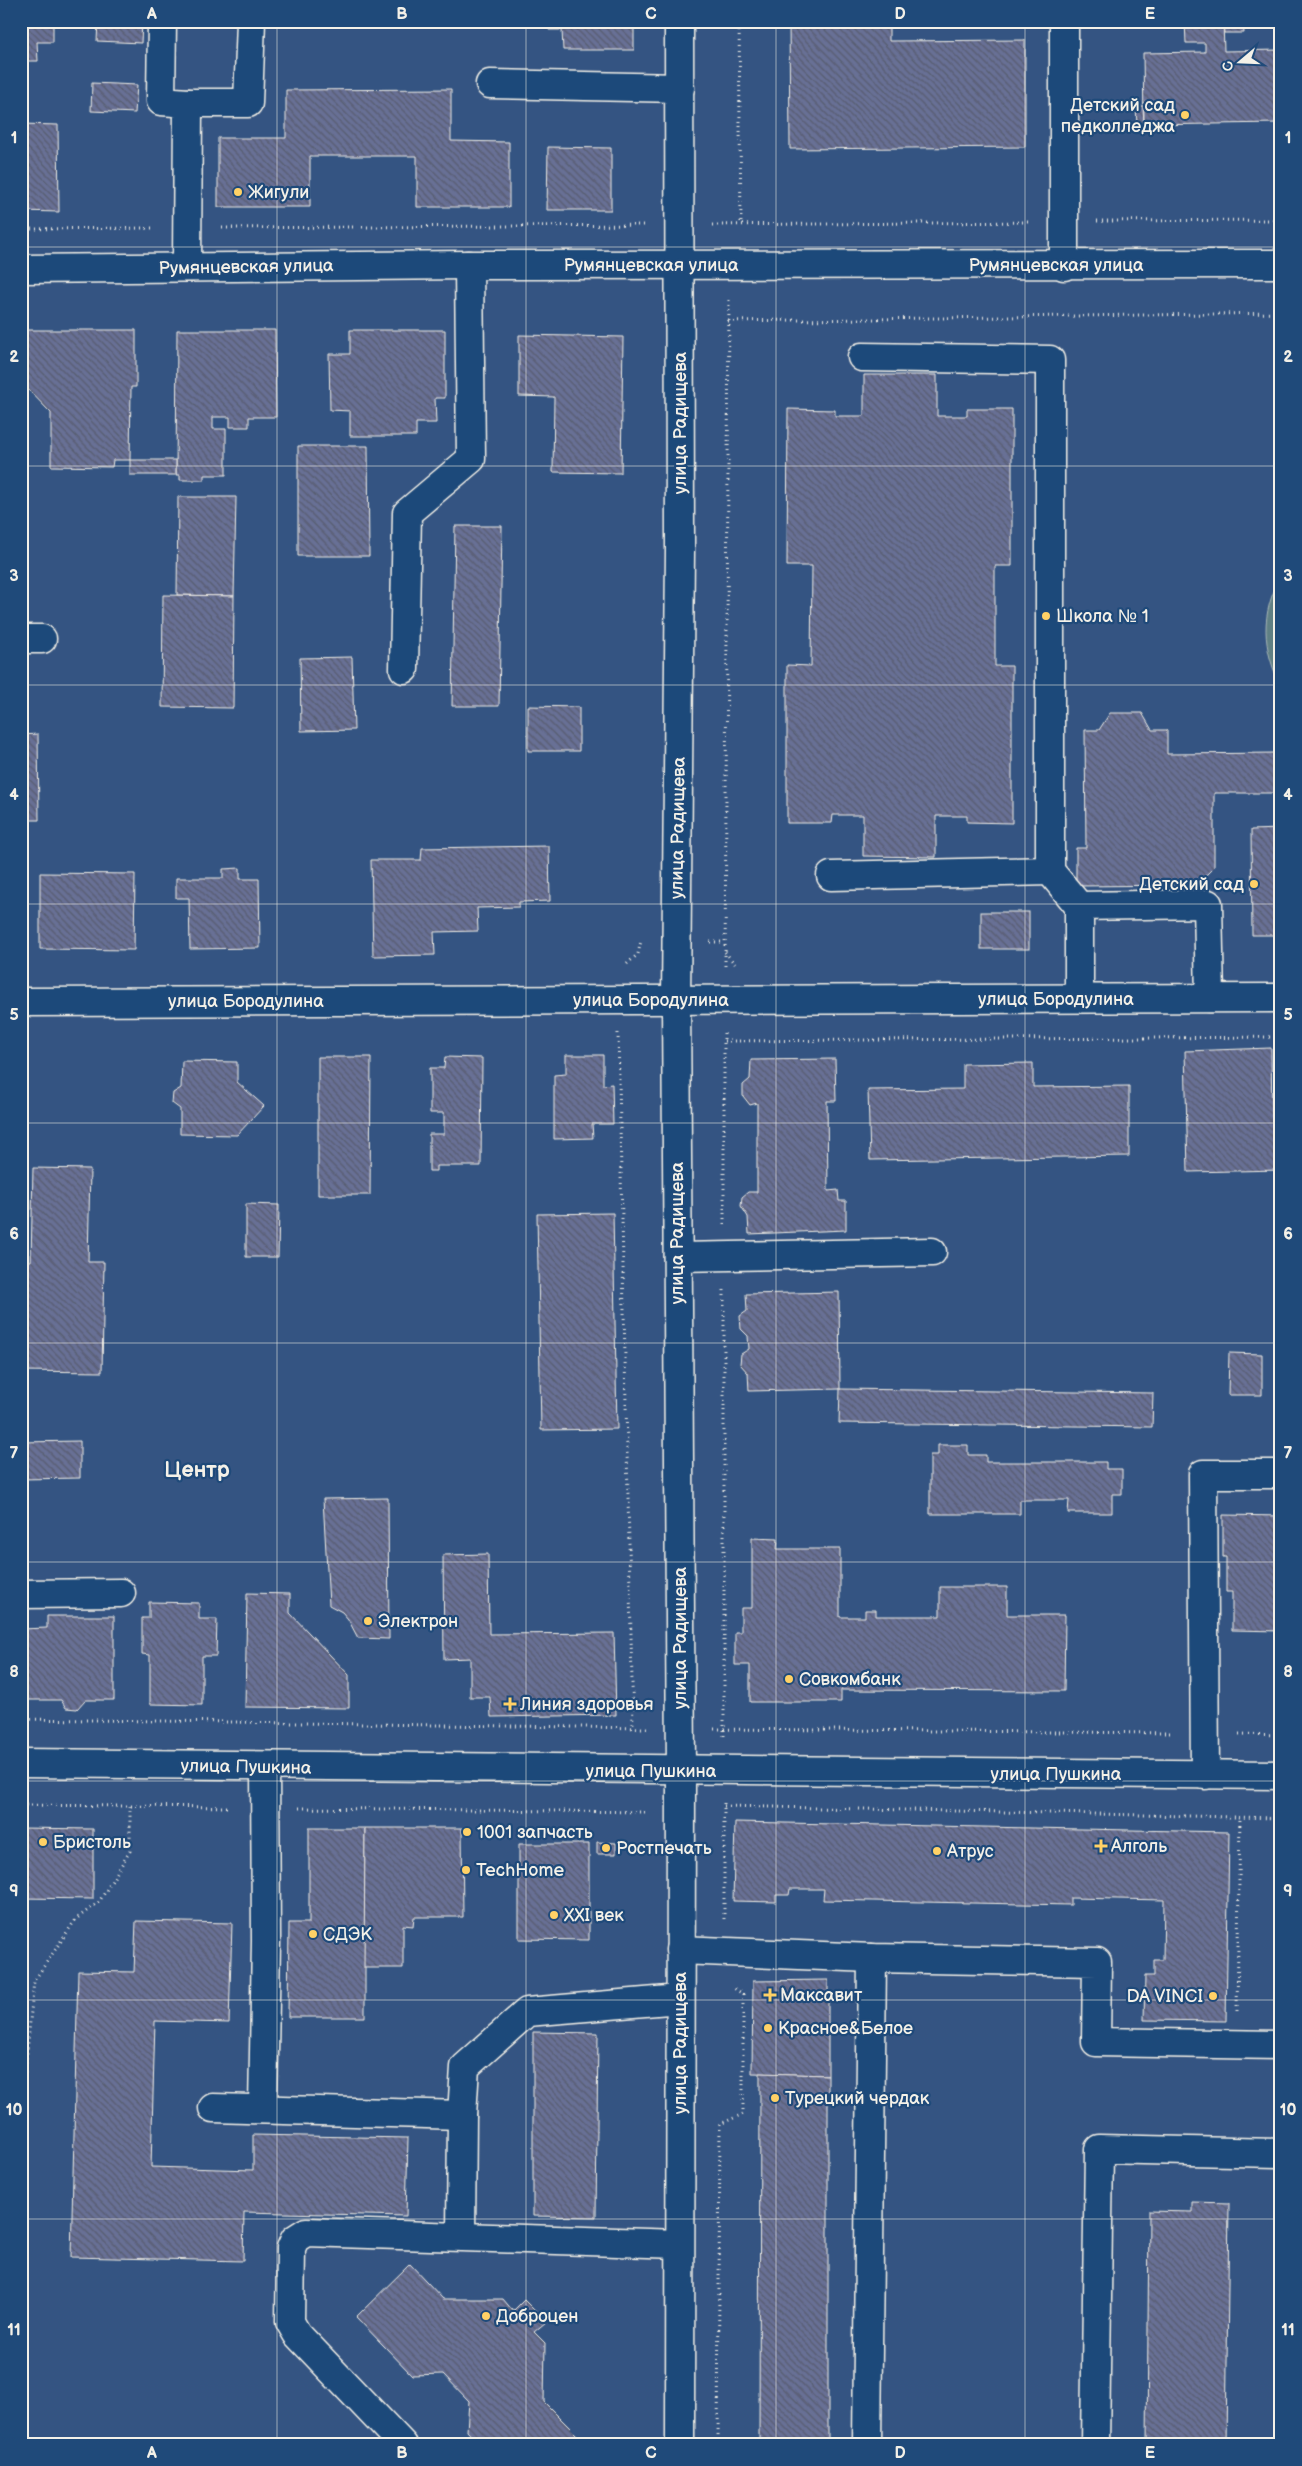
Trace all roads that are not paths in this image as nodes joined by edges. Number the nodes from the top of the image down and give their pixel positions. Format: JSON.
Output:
{"nodes":[{"id":1,"x":162,"y":21,"type":"edge"},
{"id":2,"x":251,"y":21,"type":"edge"},
{"id":3,"x":679,"y":21,"type":"edge"},
{"id":4,"x":1064,"y":21,"type":"edge"},
{"id":5,"x":490,"y":84,"type":"dead end"},
{"id":6,"x":680,"y":88,"type":"junction"},
{"id":7,"x":188,"y":103,"type":"junction"},
{"id":8,"x":1281,"y":264,"type":"edge"},
{"id":9,"x":470,"y":265,"type":"junction"},
{"id":10,"x":681,"y":266,"type":"junction"},
{"id":11,"x":1064,"y":266,"type":"junction"},
{"id":12,"x":187,"y":267,"type":"junction"},
{"id":13,"x":21,"y":269,"type":"edge"},
{"id":14,"x":862,"y":357,"type":"dead end"},
{"id":15,"x":404,"y":669,"type":"dead end"},
{"id":16,"x":1050,"y":870,"type":"junction"},
{"id":17,"x":831,"y":876,"type":"dead end"},
{"id":18,"x":1079,"y":906,"type":"junction"},
{"id":19,"x":1079,"y":998,"type":"junction"},
{"id":20,"x":1210,"y":998,"type":"junction"},
{"id":21,"x":1281,"y":998,"type":"edge"},
{"id":22,"x":676,"y":1000,"type":"junction"},
{"id":23,"x":21,"y":1002,"type":"edge"},
{"id":24,"x":932,"y":1252,"type":"dead end"},
{"id":25,"x":678,"y":1257,"type":"junction"},
{"id":26,"x":1281,"y":1474,"type":"edge"},
{"id":27,"x":121,"y":1593,"type":"dead end"},
{"id":28,"x":21,"y":1594,"type":"edge"},
{"id":29,"x":21,"y":1763,"type":"edge"},
{"id":30,"x":265,"y":1767,"type":"junction"},
{"id":31,"x":681,"y":1771,"type":"junction"},
{"id":32,"x":1205,"y":1775,"type":"junction"},
{"id":33,"x":1281,"y":1775,"type":"edge"},
{"id":34,"x":680,"y":1950,"type":"junction"},
{"id":35,"x":872,"y":1958,"type":"junction"},
{"id":36,"x":680,"y":1999,"type":"junction"},
{"id":37,"x":1281,"y":2045,"type":"edge"},
{"id":38,"x":213,"y":2108,"type":"dead end"},
{"id":39,"x":262,"y":2109,"type":"junction"},
{"id":40,"x":462,"y":2115,"type":"junction"},
{"id":41,"x":1281,"y":2153,"type":"edge"},
{"id":42,"x":461,"y":2236,"type":"junction"},
{"id":43,"x":680,"y":2244,"type":"junction"},
{"id":44,"x":403,"y":2445,"type":"edge"},
{"id":45,"x":680,"y":2445,"type":"edge"},
{"id":46,"x":867,"y":2445,"type":"edge"},
{"id":47,"x":1095,"y":2445,"type":"edge"}],
"edges":[{"from":1,"to":7,"type":"street"},
{"from":2,"to":7,"type":"street"},
{"from":3,"to":6,"type":"street","name":"улица Радищева"},
{"from":4,"to":11,"type":"street"},
{"from":5,"to":6,"type":"street"},
{"from":6,"to":10,"type":"street","name":"улица Радищева"},
{"from":7,"to":12,"type":"street"},
{"from":8,"to":11,"type":"street","name":"Румянцевская улица"},
{"from":9,"to":10,"type":"street","name":"Румянцевская улица"},
{"from":9,"to":12,"type":"street","name":"Румянцевская улица"},
{"from":9,"to":15,"type":"street"},
{"from":10,"to":11,"type":"street","name":"Румянцевская улица"},
{"from":10,"to":22,"type":"street","name":"улица Радищева"},
{"from":12,"to":13,"type":"street","name":"Румянцевская улица"},
{"from":14,"to":16,"type":"street"},
{"from":16,"to":17,"type":"street"},
{"from":16,"to":18,"type":"street"},
{"from":18,"to":19,"type":"street"},
{"from":18,"to":20,"type":"street"},
{"from":19,"to":20,"type":"street","name":"улица Бородулина"},
{"from":19,"to":22,"type":"street","name":"улица Бородулина"},
{"from":20,"to":21,"type":"street","name":"улица Бородулина"},
{"from":22,"to":23,"type":"street","name":"улица Бородулина"},
{"from":22,"to":25,"type":"street","name":"улица Радищева"},
{"from":24,"to":25,"type":"street"},
{"from":25,"to":31,"type":"street","name":"улица Радищева"},
{"from":26,"to":32,"type":"street"},
{"from":27,"to":28,"type":"street"},
{"from":29,"to":30,"type":"street","name":"улица Пушкина"},
{"from":30,"to":31,"type":"street","name":"улица Пушкина"},
{"from":30,"to":39,"type":"street"},
{"from":31,"to":32,"type":"street","name":"улица Пушкина"},
{"from":31,"to":34,"type":"street","name":"улица Радищева"},
{"from":32,"to":33,"type":"street","name":"улица Пушкина"},
{"from":34,"to":35,"type":"street"},
{"from":34,"to":36,"type":"street","name":"улица Радищева"},
{"from":35,"to":37,"type":"street"},
{"from":35,"to":46,"type":"street"},
{"from":36,"to":40,"type":"street"},
{"from":36,"to":43,"type":"street","name":"улица Радищева"},
{"from":38,"to":39,"type":"street"},
{"from":39,"to":40,"type":"street"},
{"from":40,"to":42,"type":"street"},
{"from":41,"to":47,"type":"street"},
{"from":42,"to":43,"type":"street"},
{"from":42,"to":44,"type":"street"},
{"from":43,"to":45,"type":"street","name":"улица Радищева"}]}
